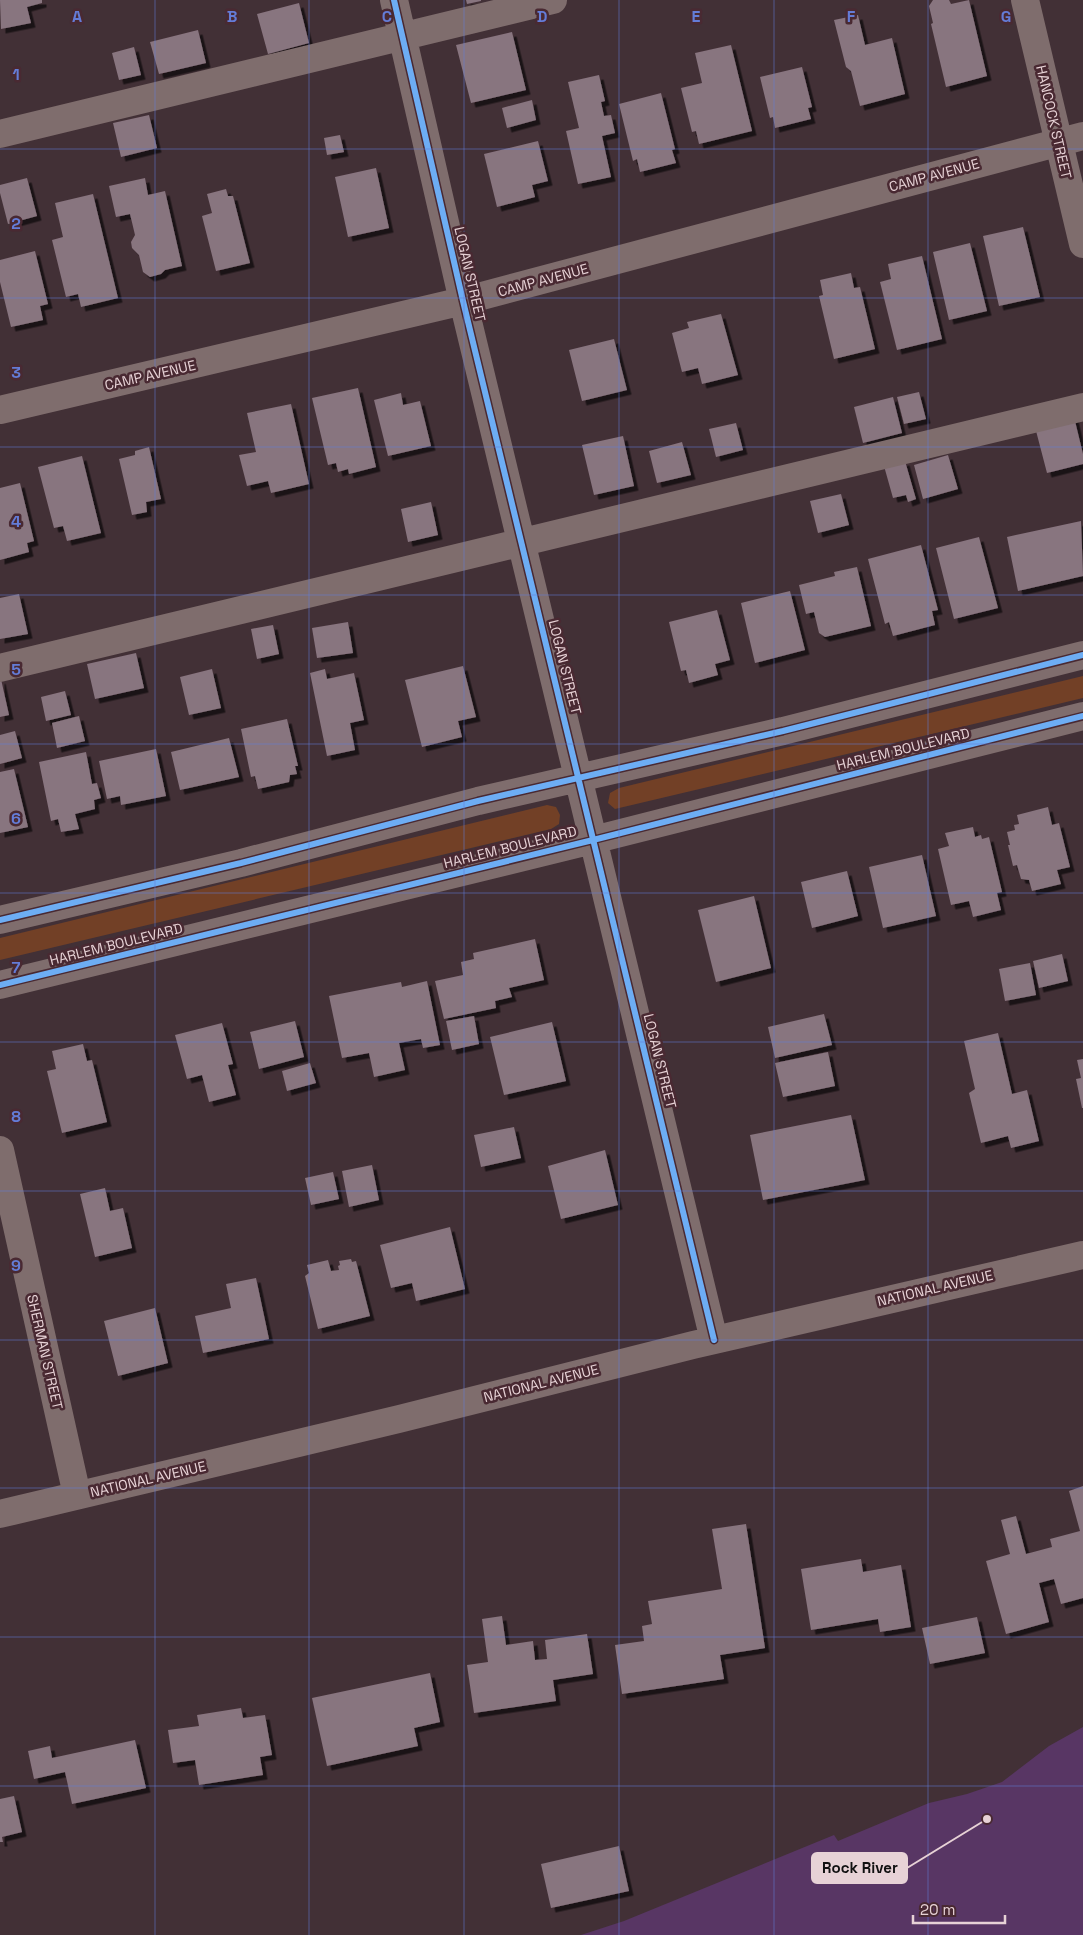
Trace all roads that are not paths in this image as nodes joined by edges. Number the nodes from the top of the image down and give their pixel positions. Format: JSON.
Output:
{"nodes":[{"id":1,"x":394,"y":0,"type":"edge"},
{"id":2,"x":553,"y":0,"type":"edge"},
{"id":3,"x":1025,"y":0,"type":"edge"},
{"id":4,"x":402,"y":35,"type":"junction"},
{"id":5,"x":0,"y":134,"type":"edge"},
{"id":6,"x":1071,"y":139,"type":"edge"},
{"id":7,"x":1083,"y":244,"type":"edge"},
{"id":8,"x":463,"y":301,"type":"junction"},
{"id":9,"x":1083,"y":407,"type":"edge"},
{"id":10,"x":0,"y":410,"type":"edge"},
{"id":11,"x":522,"y":542,"type":"junction"},
{"id":12,"x":1083,"y":655,"type":"edge"},
{"id":13,"x":0,"y":668,"type":"edge"},
{"id":14,"x":1083,"y":716,"type":"edge"},
{"id":15,"x":578,"y":776,"type":"junction"},
{"id":16,"x":593,"y":840,"type":"junction"},
{"id":17,"x":0,"y":920,"type":"edge"},
{"id":18,"x":0,"y":986,"type":"edge"},
{"id":19,"x":0,"y":1150,"type":"edge"},
{"id":20,"x":1083,"y":1254,"type":"edge"},
{"id":21,"x":714,"y":1340,"type":"junction"},
{"id":22,"x":77,"y":1495,"type":"junction"},
{"id":23,"x":0,"y":1514,"type":"edge"}],
"edges":[{"from":1,"to":4,"type":"street","name":"LOGAN STREET"},
{"from":2,"to":4,"type":"street"},
{"from":3,"to":6,"type":"street","name":"HANCOCK STREET"},
{"from":4,"to":5,"type":"street"},
{"from":4,"to":8,"type":"street","name":"LOGAN STREET"},
{"from":6,"to":7,"type":"street","name":"HANCOCK STREET"},
{"from":6,"to":8,"type":"street","name":"CAMP AVENUE"},
{"from":8,"to":10,"type":"street","name":"CAMP AVENUE"},
{"from":8,"to":11,"type":"street","name":"LOGAN STREET"},
{"from":9,"to":11,"type":"street"},
{"from":11,"to":13,"type":"street"},
{"from":11,"to":15,"type":"street","name":"LOGAN STREET"},
{"from":12,"to":15,"type":"street"},
{"from":14,"to":16,"type":"street","name":"HARLEM BOULEVARD"},
{"from":15,"to":16,"type":"street","name":"LOGAN STREET"},
{"from":15,"to":17,"type":"street"},
{"from":16,"to":18,"type":"street","name":"HARLEM BOULEVARD"},
{"from":16,"to":21,"type":"street","name":"LOGAN STREET"},
{"from":19,"to":22,"type":"street","name":"SHERMAN STREET"},
{"from":20,"to":21,"type":"street","name":"NATIONAL AVENUE"},
{"from":21,"to":22,"type":"street","name":"NATIONAL AVENUE"},
{"from":22,"to":23,"type":"street","name":"NATIONAL AVENUE"}]}
